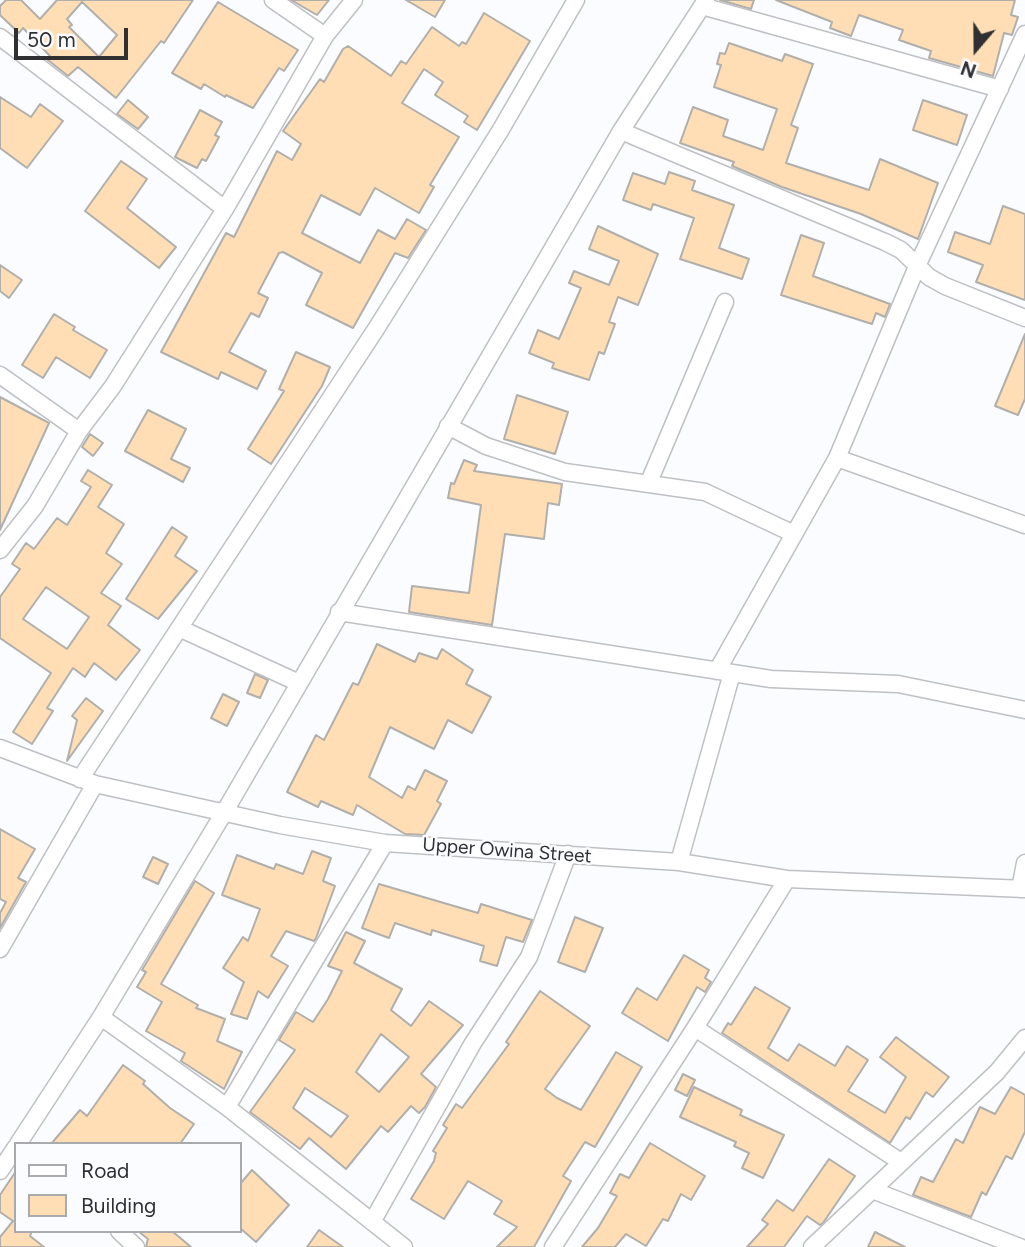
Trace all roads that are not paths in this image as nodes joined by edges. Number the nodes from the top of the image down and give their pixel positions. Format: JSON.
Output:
{"nodes":[{"id":1,"x":273,"y":0,"type":"edge"},
{"id":2,"x":354,"y":0,"type":"edge"},
{"id":3,"x":576,"y":0,"type":"edge"},
{"id":4,"x":704,"y":3,"type":"edge"},
{"id":5,"x":1025,"y":34,"type":"edge"},
{"id":6,"x":325,"y":36,"type":"junction"},
{"id":7,"x":0,"y":37,"type":"edge"},
{"id":8,"x":1000,"y":89,"type":"junction"},
{"id":9,"x":621,"y":131,"type":"junction"},
{"id":10,"x":225,"y":209,"type":"junction"},
{"id":11,"x":918,"y":264,"type":"junction"},
{"id":12,"x":725,"y":302,"type":"dead end"},
{"id":13,"x":1025,"y":318,"type":"edge"},
{"id":14,"x":0,"y":375,"type":"edge"},
{"id":15,"x":448,"y":426,"type":"junction"},
{"id":16,"x":79,"y":431,"type":"junction"},
{"id":17,"x":837,"y":458,"type":"junction"},
{"id":18,"x":649,"y":482,"type":"junction"},
{"id":19,"x":1025,"y":525,"type":"edge"},
{"id":20,"x":794,"y":534,"type":"junction"},
{"id":21,"x":0,"y":550,"type":"edge"},
{"id":22,"x":339,"y":612,"type":"junction"},
{"id":23,"x":179,"y":628,"type":"junction"},
{"id":24,"x":724,"y":672,"type":"junction"},
{"id":25,"x":299,"y":682,"type":"junction"},
{"id":26,"x":1025,"y":710,"type":"edge"},
{"id":27,"x":0,"y":748,"type":"edge"},
{"id":28,"x":87,"y":782,"type":"junction"},
{"id":29,"x":225,"y":811,"type":"junction"},
{"id":30,"x":385,"y":843,"type":"junction"},
{"id":31,"x":568,"y":854,"type":"junction"},
{"id":32,"x":679,"y":862,"type":"junction"},
{"id":33,"x":1025,"y":863,"type":"edge"},
{"id":34,"x":787,"y":879,"type":"junction"},
{"id":35,"x":1022,"y":889,"type":"edge"},
{"id":36,"x":0,"y":948,"type":"edge"},
{"id":37,"x":101,"y":1017,"type":"junction"},
{"id":38,"x":695,"y":1028,"type":"junction"},
{"id":39,"x":1022,"y":1045,"type":"edge"},
{"id":40,"x":227,"y":1107,"type":"junction"},
{"id":41,"x":19,"y":1142,"type":"edge"},
{"id":42,"x":14,"y":1150,"type":"edge"},
{"id":43,"x":901,"y":1162,"type":"junction"},
{"id":44,"x":0,"y":1171,"type":"edge"},
{"id":45,"x":872,"y":1190,"type":"junction"},
{"id":46,"x":372,"y":1222,"type":"junction"},
{"id":47,"x":121,"y":1233,"type":"edge"},
{"id":48,"x":136,"y":1247,"type":"edge"},
{"id":49,"x":404,"y":1247,"type":"edge"},
{"id":50,"x":553,"y":1247,"type":"edge"},
{"id":51,"x":812,"y":1247,"type":"edge"},
{"id":52,"x":1020,"y":1247,"type":"edge"}],
"edges":[{"from":1,"to":6,"type":"street"},
{"from":2,"to":6,"type":"street"},
{"from":3,"to":23,"type":"street"},
{"from":4,"to":8,"type":"street"},
{"from":4,"to":9,"type":"street"},
{"from":5,"to":8,"type":"street"},
{"from":6,"to":10,"type":"street"},
{"from":7,"to":10,"type":"street"},
{"from":8,"to":11,"type":"street"},
{"from":9,"to":11,"type":"street"},
{"from":9,"to":15,"type":"street"},
{"from":10,"to":16,"type":"street"},
{"from":11,"to":13,"type":"street"},
{"from":11,"to":17,"type":"street"},
{"from":12,"to":18,"type":"street"},
{"from":14,"to":16,"type":"street"},
{"from":15,"to":18,"type":"street"},
{"from":15,"to":22,"type":"street"},
{"from":16,"to":21,"type":"street"},
{"from":17,"to":19,"type":"street"},
{"from":17,"to":20,"type":"street"},
{"from":18,"to":20,"type":"street"},
{"from":20,"to":24,"type":"street"},
{"from":22,"to":24,"type":"street"},
{"from":22,"to":25,"type":"street"},
{"from":23,"to":25,"type":"street"},
{"from":23,"to":28,"type":"street"},
{"from":24,"to":26,"type":"street"},
{"from":24,"to":32,"type":"street"},
{"from":25,"to":29,"type":"street"},
{"from":27,"to":28,"type":"street","name":"Upper Owina Street"},
{"from":28,"to":29,"type":"street","name":"Upper Owina Street"},
{"from":28,"to":36,"type":"street"},
{"from":29,"to":30,"type":"street","name":"Upper Owina Street"},
{"from":29,"to":37,"type":"street"},
{"from":30,"to":31,"type":"street","name":"Upper Owina Street"},
{"from":30,"to":40,"type":"street"},
{"from":31,"to":32,"type":"street","name":"Upper Owina Street"},
{"from":31,"to":46,"type":"street"},
{"from":32,"to":34,"type":"street","name":"Upper Owina Street"},
{"from":33,"to":35,"type":"street"},
{"from":34,"to":35,"type":"street","name":"Upper Owina Street"},
{"from":34,"to":38,"type":"street"},
{"from":37,"to":40,"type":"street"},
{"from":37,"to":41,"type":"street"},
{"from":38,"to":43,"type":"street"},
{"from":38,"to":50,"type":"street"},
{"from":39,"to":43,"type":"street"},
{"from":40,"to":46,"type":"street"},
{"from":42,"to":44,"type":"street"},
{"from":43,"to":45,"type":"street"},
{"from":45,"to":51,"type":"street"},
{"from":45,"to":52,"type":"street"},
{"from":46,"to":49,"type":"street"},
{"from":47,"to":48,"type":"street"}]}
